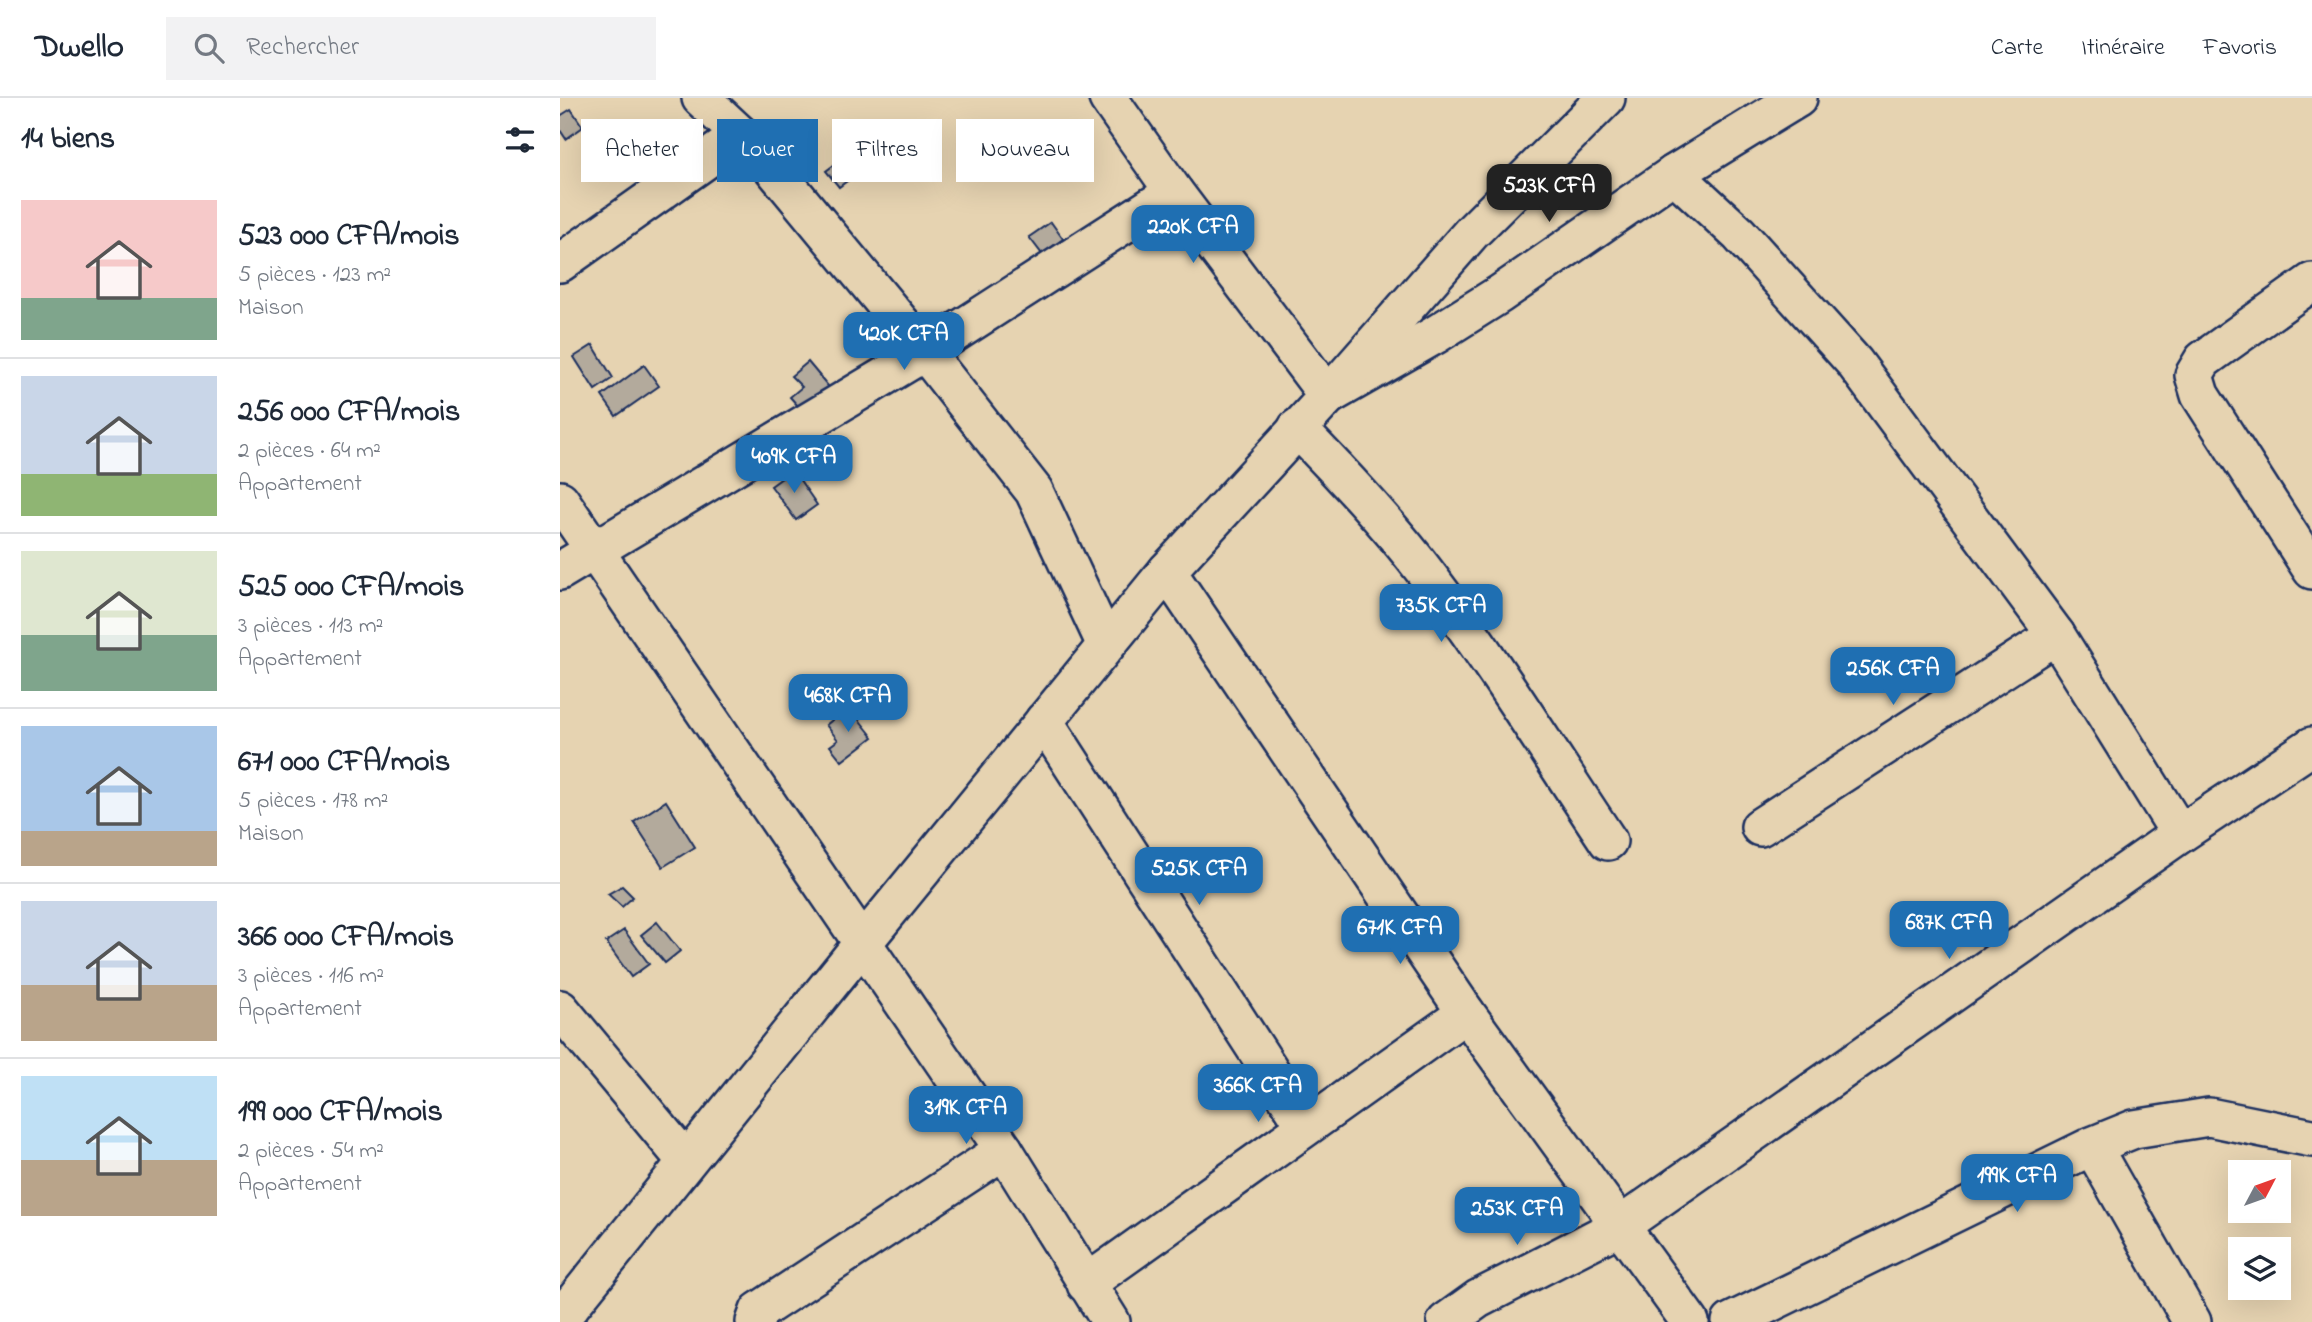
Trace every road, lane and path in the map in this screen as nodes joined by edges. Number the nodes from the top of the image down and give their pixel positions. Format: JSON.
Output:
{"nodes":[{"id":1,"x":701,"y":98,"type":"edge"},
{"id":2,"x":1108,"y":98,"type":"edge"},
{"id":3,"x":1606,"y":98,"type":"edge"},
{"id":4,"x":1798,"y":98,"type":"edge"},
{"id":5,"x":1569,"y":115,"type":"edge"},
{"id":6,"x":724,"y":119,"type":"edge"},
{"id":7,"x":717,"y":152,"type":"edge"},
{"id":8,"x":1674,"y":174,"type":"junction"},
{"id":9,"x":784,"y":182,"type":"edge"},
{"id":10,"x":1174,"y":192,"type":"junction"},
{"id":11,"x":560,"y":263,"type":"edge"},
{"id":12,"x":2312,"y":282,"type":"edge"},
{"id":13,"x":925,"y":352,"type":"junction"},
{"id":14,"x":1328,"y":396,"type":"junction"},
{"id":15,"x":1297,"y":428,"type":"junction"},
{"id":16,"x":560,"y":500,"type":"edge"},
{"id":17,"x":595,"y":551,"type":"junction"},
{"id":18,"x":2312,"y":570,"type":"edge"},
{"id":19,"x":560,"y":571,"type":"edge"},
{"id":20,"x":1167,"y":571,"type":"junction"},
{"id":21,"x":2056,"y":635,"type":"junction"},
{"id":22,"x":1106,"y":645,"type":"junction"},
{"id":23,"x":1044,"y":721,"type":"junction"},
{"id":24,"x":2312,"y":746,"type":"edge"},
{"id":25,"x":1760,"y":827,"type":"dead end"},
{"id":26,"x":2180,"y":834,"type":"junction"},
{"id":27,"x":1608,"y":841,"type":"dead end"},
{"id":28,"x":862,"y":944,"type":"junction"},
{"id":29,"x":560,"y":1009,"type":"edge"},
{"id":30,"x":1466,"y":1013,"type":"junction"},
{"id":31,"x":1305,"y":1125,"type":"junction"},
{"id":32,"x":2312,"y":1138,"type":"edge"},
{"id":33,"x":2092,"y":1146,"type":"junction"},
{"id":34,"x":1004,"y":1150,"type":"junction"},
{"id":35,"x":686,"y":1161,"type":"junction"},
{"id":36,"x":1620,"y":1226,"type":"junction"},
{"id":37,"x":1086,"y":1284,"type":"junction"},
{"id":38,"x":560,"y":1319,"type":"edge"},
{"id":39,"x":755,"y":1322,"type":"edge"},
{"id":40,"x":1111,"y":1322,"type":"edge"},
{"id":41,"x":1446,"y":1322,"type":"edge"},
{"id":42,"x":1690,"y":1322,"type":"edge"},
{"id":43,"x":1731,"y":1322,"type":"edge"},
{"id":44,"x":2192,"y":1322,"type":"edge"}],
"edges":[{"from":1,"to":6,"type":"street"},
{"from":2,"to":10,"type":"street"},
{"from":3,"to":5,"type":"street"},
{"from":4,"to":8,"type":"street"},
{"from":5,"to":14,"type":"street"},
{"from":7,"to":11,"type":"street"},
{"from":8,"to":14,"type":"street"},
{"from":8,"to":21,"type":"street"},
{"from":9,"to":13,"type":"street"},
{"from":10,"to":13,"type":"street"},
{"from":10,"to":14,"type":"street"},
{"from":12,"to":18,"type":"street"},
{"from":13,"to":17,"type":"street"},
{"from":13,"to":22,"type":"street"},
{"from":14,"to":15,"type":"street"},
{"from":15,"to":20,"type":"street"},
{"from":15,"to":27,"type":"street"},
{"from":16,"to":17,"type":"street"},
{"from":17,"to":19,"type":"street"},
{"from":17,"to":28,"type":"street"},
{"from":20,"to":22,"type":"street"},
{"from":20,"to":30,"type":"street"},
{"from":21,"to":25,"type":"street"},
{"from":21,"to":26,"type":"street"},
{"from":22,"to":23,"type":"street"},
{"from":23,"to":28,"type":"street"},
{"from":23,"to":31,"type":"street"},
{"from":24,"to":26,"type":"street"},
{"from":26,"to":36,"type":"street"},
{"from":28,"to":34,"type":"street"},
{"from":28,"to":35,"type":"street"},
{"from":29,"to":35,"type":"street"},
{"from":30,"to":31,"type":"street"},
{"from":30,"to":36,"type":"street"},
{"from":31,"to":37,"type":"street"},
{"from":32,"to":33,"type":"street"},
{"from":33,"to":43,"type":"street"},
{"from":33,"to":44,"type":"street"},
{"from":34,"to":37,"type":"street"},
{"from":34,"to":39,"type":"street"},
{"from":35,"to":38,"type":"street"},
{"from":36,"to":41,"type":"street"},
{"from":36,"to":42,"type":"street"},
{"from":37,"to":40,"type":"street"}]}
